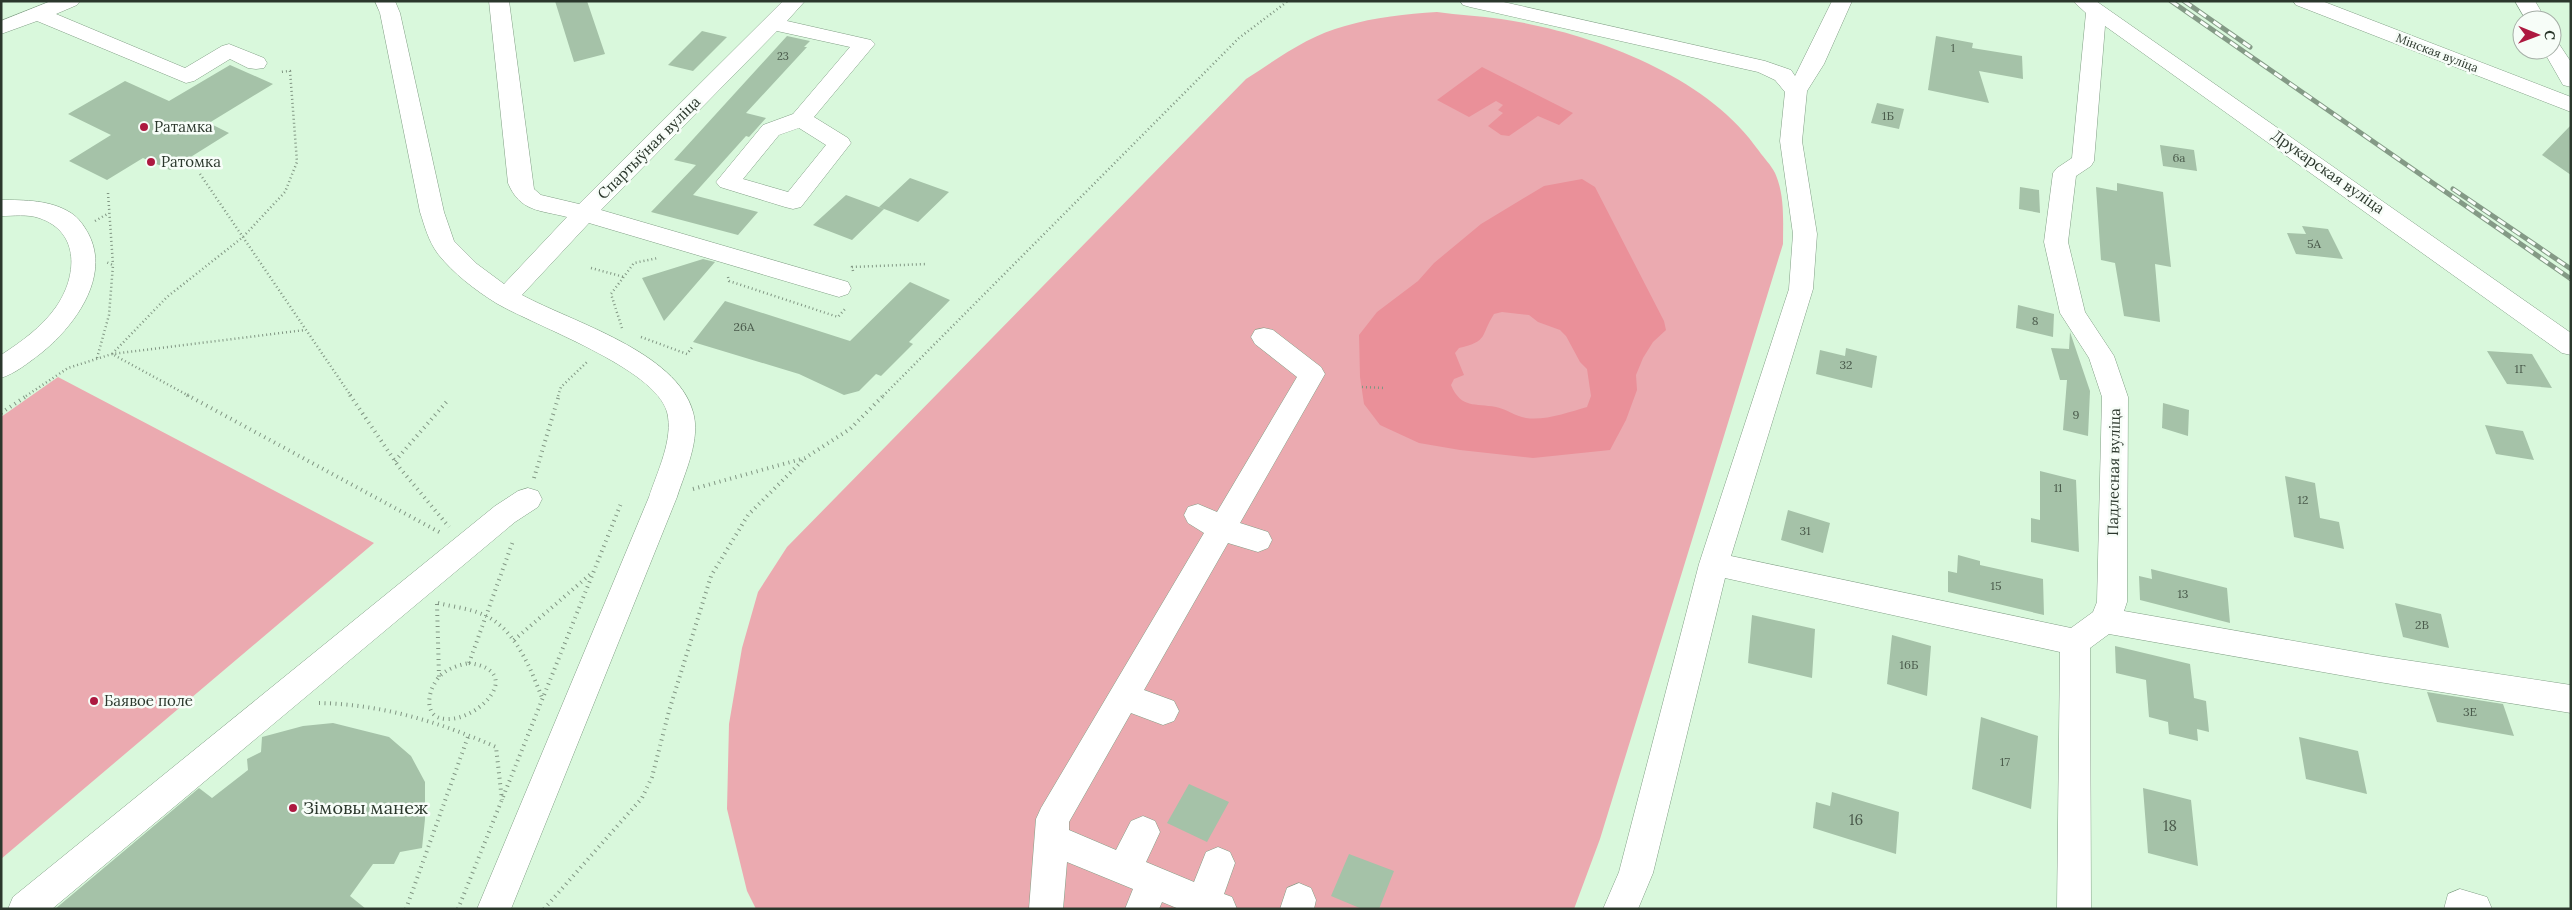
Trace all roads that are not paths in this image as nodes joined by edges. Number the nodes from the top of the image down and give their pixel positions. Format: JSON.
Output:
{"nodes":[{"id":1,"x":70,"y":1,"type":"edge"},
{"id":2,"x":385,"y":1,"type":"edge"},
{"id":3,"x":499,"y":1,"type":"edge"},
{"id":4,"x":795,"y":1,"type":"edge"},
{"id":5,"x":1470,"y":1,"type":"edge"},
{"id":6,"x":1842,"y":1,"type":"edge"},
{"id":7,"x":2303,"y":1,"type":"edge"},
{"id":8,"x":2089,"y":6,"type":"edge"},
{"id":9,"x":38,"y":14,"type":"junction"},
{"id":10,"x":772,"y":24,"type":"junction"},
{"id":11,"x":1,"y":28,"type":"edge"},
{"id":12,"x":2559,"y":60,"type":"edge"},
{"id":13,"x":256,"y":63,"type":"dead end"},
{"id":14,"x":2571,"y":80,"type":"edge"},
{"id":15,"x":1796,"y":91,"type":"junction"},
{"id":16,"x":2571,"y":105,"type":"edge"},
{"id":17,"x":801,"y":119,"type":"junction"},
{"id":18,"x":1,"y":208,"type":"edge"},
{"id":19,"x":584,"y":213,"type":"junction"},
{"id":20,"x":847,"y":290,"type":"road end"},
{"id":21,"x":506,"y":297,"type":"junction"},
{"id":22,"x":1264,"y":337,"type":"dead end"},
{"id":23,"x":2571,"y":346,"type":"edge"},
{"id":24,"x":1,"y":368,"type":"edge"},
{"id":25,"x":528,"y":499,"type":"road end"},
{"id":26,"x":1210,"y":522,"type":"junction"},
{"id":27,"x":1258,"y":540,"type":"dead end"},
{"id":28,"x":1714,"y":564,"type":"junction"},
{"id":29,"x":2105,"y":620,"type":"junction"},
{"id":30,"x":2075,"y":642,"type":"junction"},
{"id":31,"x":1124,"y":697,"type":"junction"},
{"id":32,"x":2571,"y":699,"type":"edge"},
{"id":33,"x":1163,"y":711,"type":"dead end"},
{"id":34,"x":1143,"y":832,"type":"dead end"},
{"id":35,"x":1051,"y":839,"type":"junction"},
{"id":36,"x":1218,"y":863,"type":"dead end"},
{"id":37,"x":1140,"y":886,"type":"edge"},
{"id":38,"x":1212,"y":905,"type":"edge"},
{"id":39,"x":25,"y":909,"type":"edge"},
{"id":40,"x":494,"y":909,"type":"edge"},
{"id":41,"x":1046,"y":909,"type":"edge"},
{"id":42,"x":1620,"y":909,"type":"edge"},
{"id":43,"x":2074,"y":909,"type":"edge"},
{"id":44,"x":2461,"y":909,"type":"edge"},
{"id":45,"x":2475,"y":909,"type":"edge"}],
"edges":[{"from":1,"to":9,"type":"street"},
{"from":2,"to":21,"type":"street"},
{"from":3,"to":19,"type":"street"},
{"from":4,"to":10,"type":"street","name":"Спартыўная вуліца"},
{"from":5,"to":15,"type":"street"},
{"from":6,"to":15,"type":"street"},
{"from":7,"to":16,"type":"street","name":"Мінская вуліца"},
{"from":8,"to":23,"type":"street","name":"Друкарская вуліца"},
{"from":8,"to":29,"type":"street","name":"Падлесная вуліца"},
{"from":9,"to":11,"type":"street"},
{"from":9,"to":13,"type":"street"},
{"from":10,"to":17,"type":"street"},
{"from":10,"to":19,"type":"street","name":"Спартыўная вуліца"},
{"from":12,"to":14,"type":"street"},
{"from":15,"to":28,"type":"street"},
{"from":17,"to":17,"type":"street"},
{"from":18,"to":24,"type":"street"},
{"from":19,"to":20,"type":"street"},
{"from":19,"to":21,"type":"street","name":"Спартыўная вуліца"},
{"from":21,"to":40,"type":"street"},
{"from":22,"to":26,"type":"street"},
{"from":25,"to":39,"type":"street"},
{"from":26,"to":27,"type":"street"},
{"from":26,"to":31,"type":"street"},
{"from":28,"to":30,"type":"street"},
{"from":28,"to":42,"type":"street"},
{"from":29,"to":30,"type":"street"},
{"from":29,"to":32,"type":"street"},
{"from":30,"to":43,"type":"street"},
{"from":31,"to":33,"type":"street"},
{"from":31,"to":35,"type":"street"},
{"from":34,"to":37,"type":"street"},
{"from":35,"to":37,"type":"street"},
{"from":35,"to":41,"type":"street"},
{"from":36,"to":38,"type":"street"},
{"from":37,"to":38,"type":"street"},
{"from":44,"to":45,"type":"street"}]}
